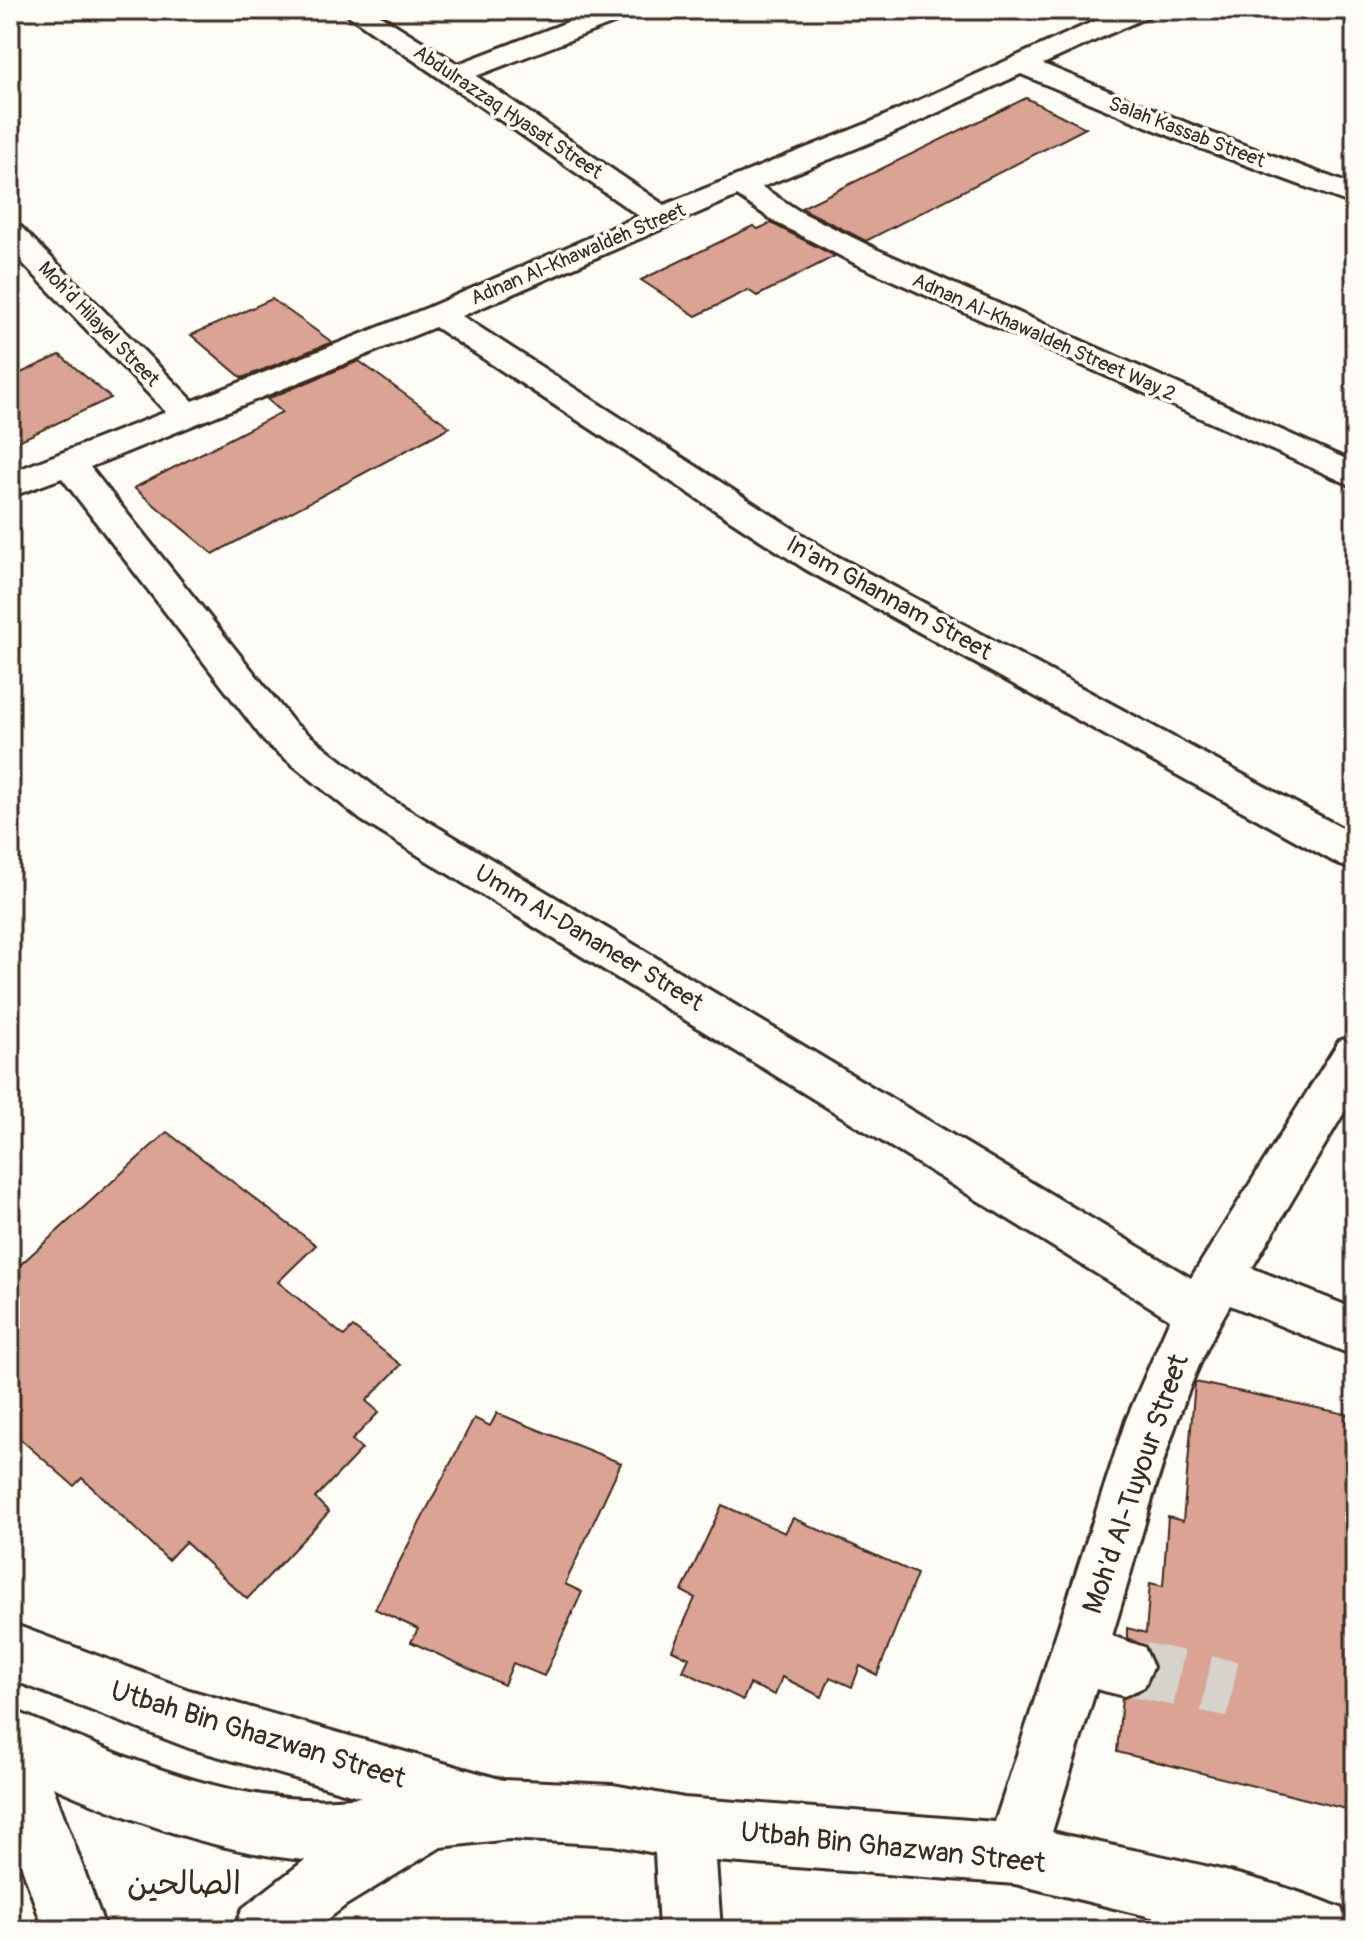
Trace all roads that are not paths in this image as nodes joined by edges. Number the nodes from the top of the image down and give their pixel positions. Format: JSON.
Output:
{"nodes":[{"id":1,"x":354,"y":10,"type":"edge"},
{"id":2,"x":623,"y":10,"type":"edge"},
{"id":3,"x":1140,"y":10,"type":"edge"},
{"id":4,"x":1022,"y":65,"type":"junction"},
{"id":5,"x":456,"y":74,"type":"junction"},
{"id":6,"x":740,"y":185,"type":"junction"},
{"id":7,"x":1355,"y":196,"type":"edge"},
{"id":8,"x":661,"y":217,"type":"junction"},
{"id":9,"x":10,"y":233,"type":"edge"},
{"id":10,"x":438,"y":315,"type":"junction"},
{"id":11,"x":189,"y":416,"type":"junction"},
{"id":12,"x":68,"y":462,"type":"junction"},
{"id":13,"x":1355,"y":476,"type":"edge"},
{"id":14,"x":10,"y":486,"type":"edge"},
{"id":15,"x":1355,"y":854,"type":"edge"},
{"id":16,"x":1355,"y":1054,"type":"edge"},
{"id":17,"x":1208,"y":1293,"type":"junction"},
{"id":18,"x":1355,"y":1333,"type":"edge"},
{"id":19,"x":10,"y":1651,"type":"edge"},
{"id":20,"x":10,"y":1738,"type":"edge"},
{"id":21,"x":10,"y":1749,"type":"edge"},
{"id":22,"x":509,"y":1809,"type":"junction"},
{"id":23,"x":436,"y":1818,"type":"junction"},
{"id":24,"x":684,"y":1828,"type":"junction"},
{"id":25,"x":1015,"y":1854,"type":"junction"},
{"id":26,"x":75,"y":1930,"type":"edge"},
{"id":27,"x":265,"y":1930,"type":"edge"},
{"id":28,"x":690,"y":1930,"type":"edge"},
{"id":29,"x":1319,"y":1930,"type":"edge"}],
"edges":[{"from":1,"to":5,"type":"street","name":"Abdulrazzaq Hyasat Street"},
{"from":2,"to":5,"type":"street"},
{"from":3,"to":4,"type":"street","name":"Adnan Al-Khawaldeh Street"},
{"from":4,"to":6,"type":"street","name":"Adnan Al-Khawaldeh Street"},
{"from":4,"to":7,"type":"street","name":"Salah Kassab Street"},
{"from":5,"to":8,"type":"street","name":"Abdulrazzaq Hyasat Street"},
{"from":6,"to":8,"type":"street","name":"Adnan Al-Khawaldeh Street"},
{"from":6,"to":13,"type":"street","name":"Adnan Al-Khawaldeh Street Way 2"},
{"from":8,"to":10,"type":"street","name":"Adnan Al-Khawaldeh Street"},
{"from":9,"to":11,"type":"street","name":"Moh'd Hilayel Street"},
{"from":10,"to":11,"type":"street","name":"Adnan Al-Khawaldeh Street"},
{"from":10,"to":15,"type":"street","name":"In'am Ghannam Street"},
{"from":11,"to":12,"type":"street","name":"Adnan Al-Khawaldeh Street"},
{"from":12,"to":14,"type":"street","name":"Adnan Al-Khawaldeh Street"},
{"from":12,"to":17,"type":"street","name":"Umm Al-Dananeer Street"},
{"from":16,"to":17,"type":"street","name":"Moh'd Al-Tuyour Street"},
{"from":17,"to":18,"type":"street","name":"Umm Al-Dananeer Street"},
{"from":17,"to":25,"type":"street","name":"Moh'd Al-Tuyour Street"},
{"from":19,"to":22,"type":"street","name":"Utbah Bin Ghazwan Street"},
{"from":20,"to":23,"type":"street","name":"Utbah Bin Ghazwan Street"},
{"from":21,"to":26,"type":"street"},
{"from":22,"to":23,"type":"street","name":"Utbah Bin Ghazwan Street"},
{"from":22,"to":24,"type":"street","name":"Utbah Bin Ghazwan Street"},
{"from":23,"to":27,"type":"street"},
{"from":24,"to":25,"type":"street","name":"Utbah Bin Ghazwan Street"},
{"from":24,"to":28,"type":"street"},
{"from":25,"to":29,"type":"street","name":"Utbah Bin Ghazwan Street"}]}
